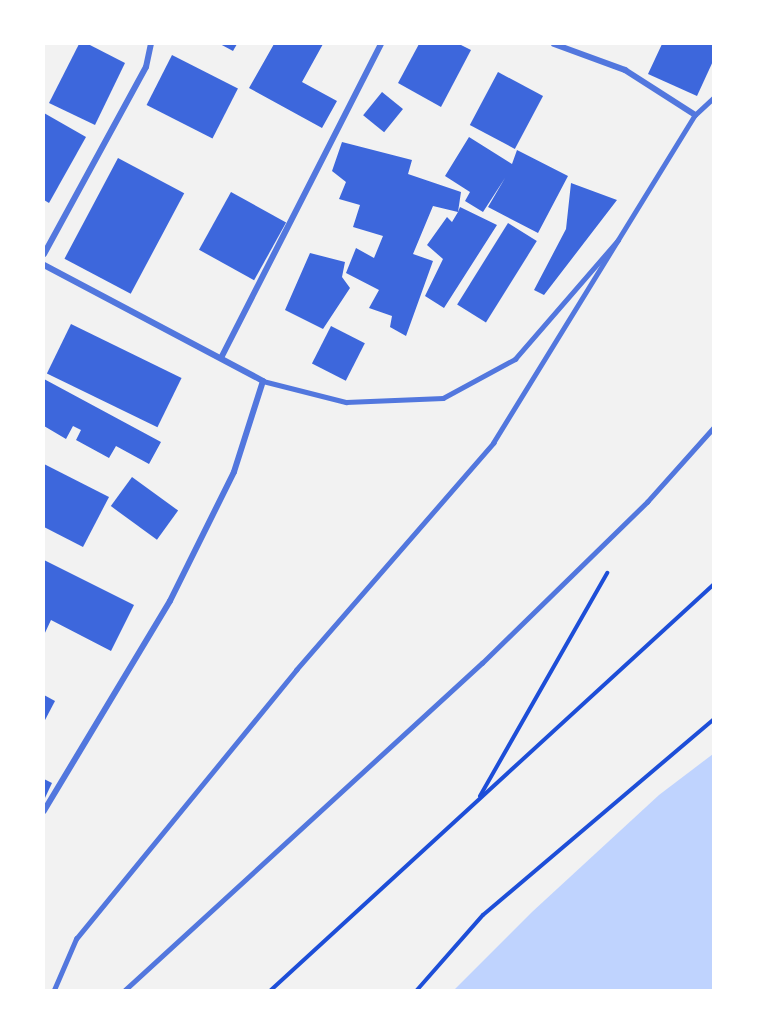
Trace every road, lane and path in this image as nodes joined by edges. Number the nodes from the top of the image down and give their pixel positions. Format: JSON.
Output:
{"nodes":[{"id":1,"x":151,"y":44,"type":"edge"},
{"id":2,"x":381,"y":44,"type":"edge"},
{"id":3,"x":554,"y":44,"type":"edge"},
{"id":4,"x":714,"y":97,"type":"edge"},
{"id":5,"x":695,"y":115,"type":"junction"},
{"id":6,"x":627,"y":229,"type":"junction"},
{"id":7,"x":44,"y":254,"type":"edge"},
{"id":8,"x":44,"y":265,"type":"edge"},
{"id":9,"x":220,"y":358,"type":"junction"},
{"id":10,"x":263,"y":381,"type":"junction"},
{"id":11,"x":714,"y":427,"type":"edge"},
{"id":12,"x":612,"y":564,"type":"dead end"},
{"id":13,"x":714,"y":584,"type":"edge"},
{"id":14,"x":714,"y":718,"type":"edge"},
{"id":15,"x":478,"y":800,"type":"junction"},
{"id":16,"x":44,"y":812,"type":"edge"},
{"id":17,"x":54,"y":990,"type":"edge"},
{"id":18,"x":124,"y":990,"type":"edge"},
{"id":19,"x":271,"y":990,"type":"edge"},
{"id":20,"x":417,"y":990,"type":"edge"}],
"edges":[{"from":1,"to":7,"type":"street"},
{"from":2,"to":9,"type":"street"},
{"from":3,"to":5,"type":"street"},
{"from":4,"to":5,"type":"lane"},
{"from":5,"to":6,"type":"lane"},
{"from":6,"to":10,"type":"lane"},
{"from":6,"to":17,"type":"lane"},
{"from":8,"to":9,"type":"street"},
{"from":9,"to":10,"type":"street"},
{"from":10,"to":16,"type":"street"},
{"from":11,"to":18,"type":"lane"},
{"from":12,"to":15,"type":"path"},
{"from":13,"to":15,"type":"path"},
{"from":14,"to":20,"type":"path"},
{"from":15,"to":19,"type":"path"}]}
